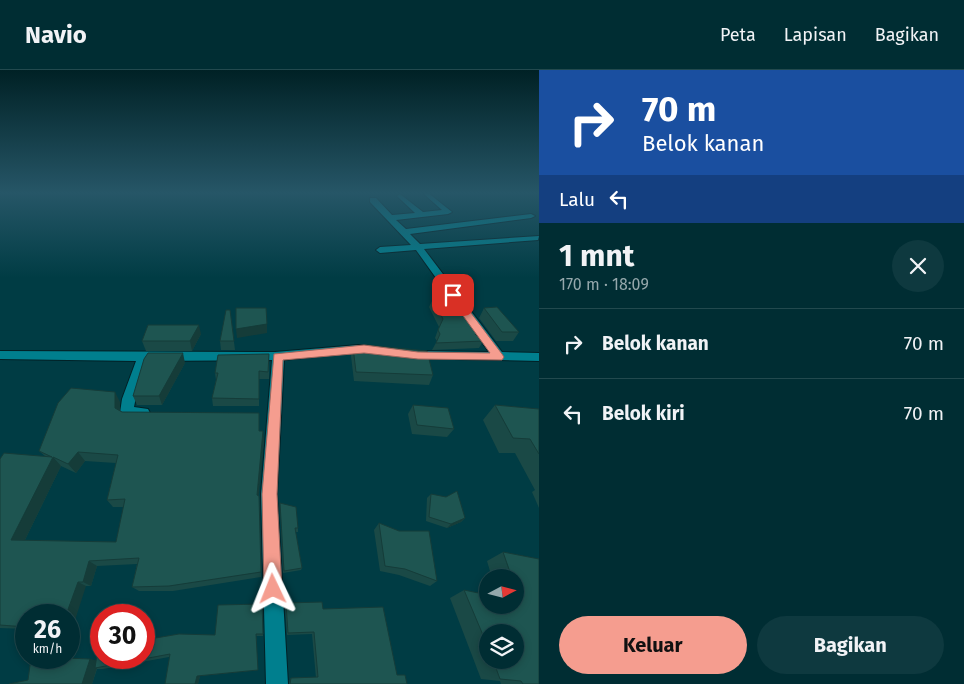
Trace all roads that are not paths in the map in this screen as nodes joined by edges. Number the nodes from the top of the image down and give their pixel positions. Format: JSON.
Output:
{"nodes":[{"id":1,"x":393,"y":221,"type":"edge"},
{"id":2,"x":495,"y":221,"type":"edge"},
{"id":3,"x":404,"y":232,"type":"junction"},
{"id":4,"x":538,"y":238,"type":"edge"},
{"id":5,"x":419,"y":248,"type":"junction"},
{"id":6,"x":380,"y":250,"type":"dead end"},
{"id":7,"x":381,"y":352,"type":"edge"},
{"id":8,"x":0,"y":354,"type":"edge"},
{"id":9,"x":397,"y":354,"type":"edge"},
{"id":10,"x":278,"y":356,"type":"junction"},
{"id":11,"x":144,"y":357,"type":"junction"},
{"id":12,"x":499,"y":357,"type":"junction"},
{"id":13,"x":539,"y":358,"type":"edge"},
{"id":14,"x":157,"y":413,"type":"edge"},
{"id":15,"x":277,"y":684,"type":"edge"}],
"edges":[{"from":1,"to":3,"type":"street"},
{"from":2,"to":3,"type":"street"},
{"from":3,"to":5,"type":"street"},
{"from":4,"to":5,"type":"street"},
{"from":5,"to":6,"type":"street"},
{"from":5,"to":12,"type":"street"},
{"from":7,"to":10,"type":"street"},
{"from":8,"to":11,"type":"street"},
{"from":9,"to":12,"type":"street"},
{"from":10,"to":11,"type":"street"},
{"from":10,"to":15,"type":"street"},
{"from":11,"to":14,"type":"street"},
{"from":12,"to":13,"type":"street"}]}
